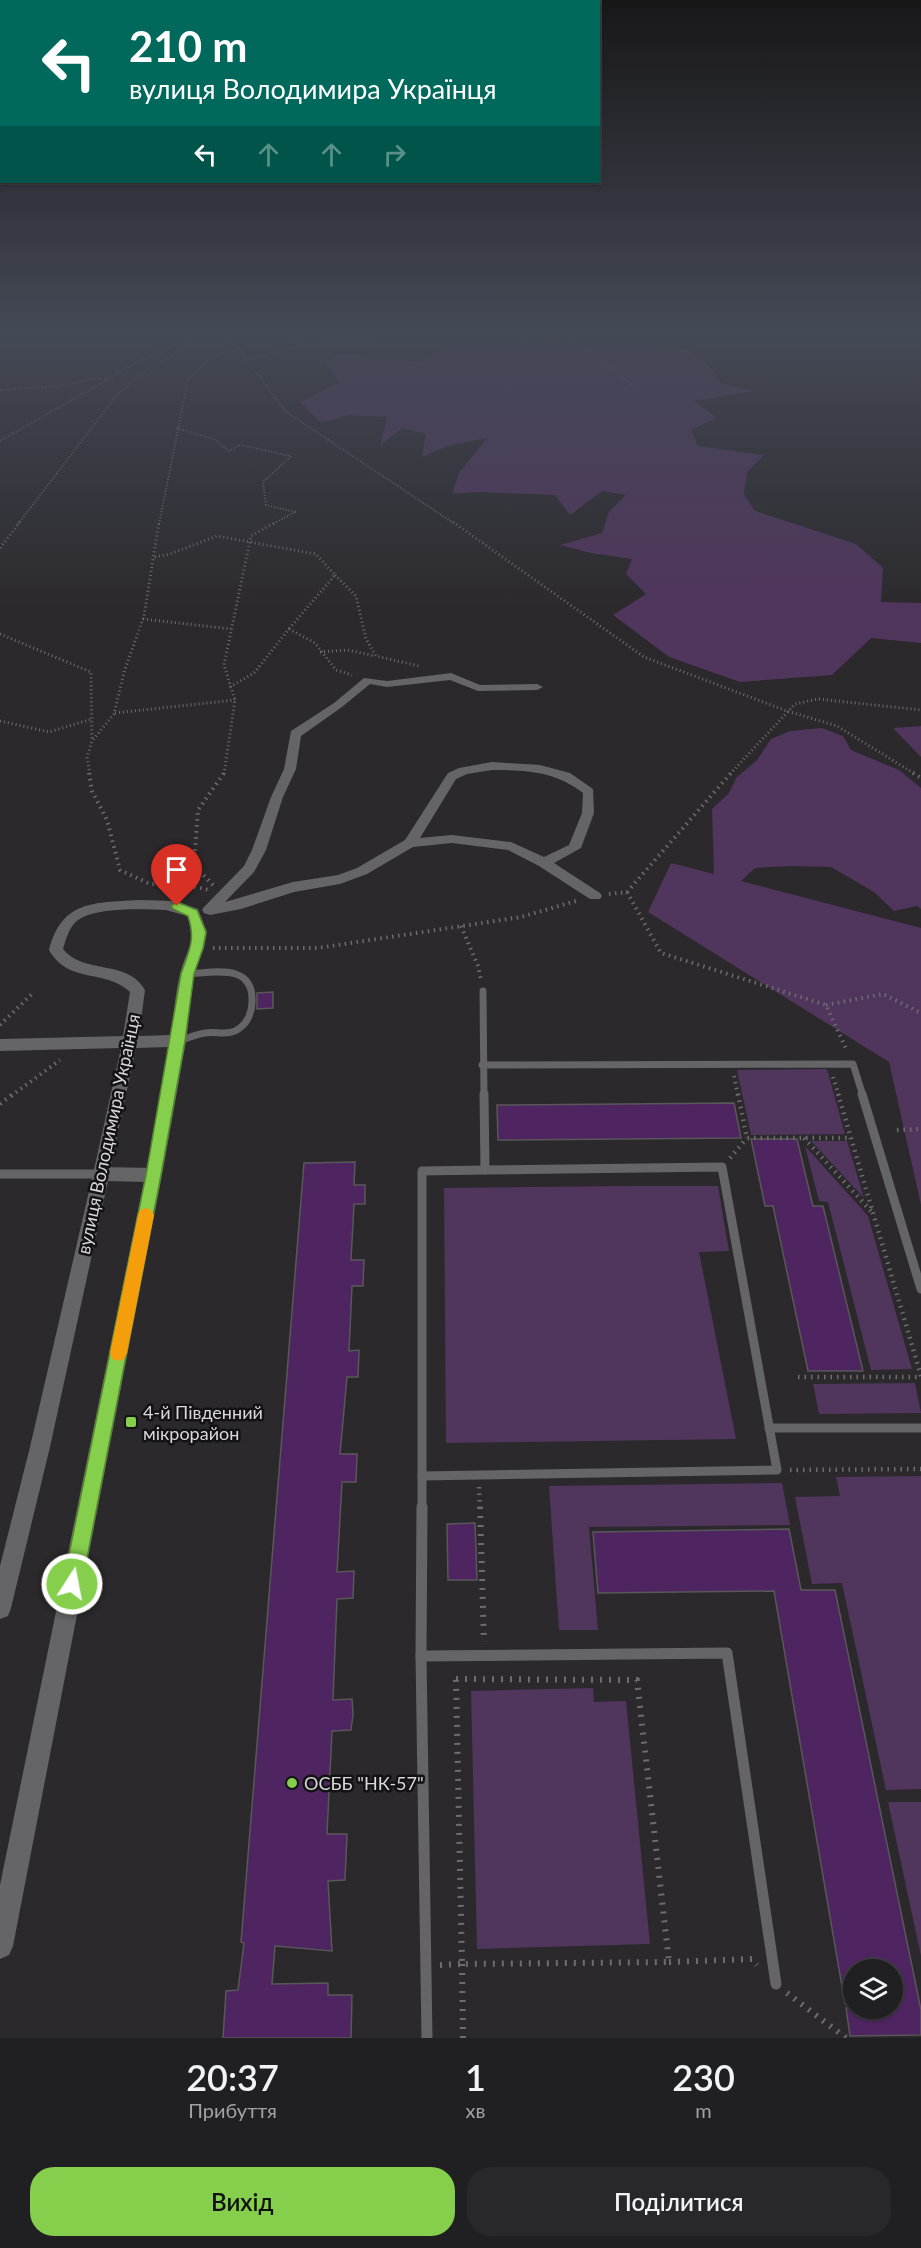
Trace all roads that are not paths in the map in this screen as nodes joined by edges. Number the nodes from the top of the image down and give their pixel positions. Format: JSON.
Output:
{"nodes":[{"id":1,"x":537,"y":687,"type":"dead end"},
{"id":2,"x":410,"y":843,"type":"junction"},
{"id":3,"x":543,"y":863,"type":"junction"},
{"id":4,"x":595,"y":896,"type":"road end"},
{"id":5,"x":209,"y":910,"type":"junction"},
{"id":6,"x":193,"y":913,"type":"junction"},
{"id":7,"x":187,"y":974,"type":"junction"},
{"id":8,"x":483,"y":991,"type":"road end"},
{"id":9,"x":178,"y":1041,"type":"junction"},
{"id":10,"x":130,"y":1042,"type":"junction"},
{"id":11,"x":0,"y":1045,"type":"edge"},
{"id":12,"x":482,"y":1065,"type":"junction"},
{"id":13,"x":485,"y":1170,"type":"junction"},
{"id":14,"x":0,"y":1174,"type":"edge"},
{"id":15,"x":101,"y":1174,"type":"junction"},
{"id":16,"x":154,"y":1175,"type":"junction"},
{"id":17,"x":921,"y":1289,"type":"edge"},
{"id":18,"x":769,"y":1428,"type":"junction"},
{"id":19,"x":921,"y":1428,"type":"edge"},
{"id":20,"x":422,"y":1476,"type":"junction"},
{"id":21,"x":0,"y":1608,"type":"edge"},
{"id":22,"x":421,"y":1656,"type":"junction"},
{"id":23,"x":0,"y":1946,"type":"edge"},
{"id":24,"x":776,"y":1984,"type":"road end"},
{"id":25,"x":427,"y":2038,"type":"edge"}],
"edges":[{"from":1,"to":5,"type":"street"},
{"from":2,"to":3,"type":"street"},
{"from":2,"to":3,"type":"street"},
{"from":2,"to":5,"type":"street"},
{"from":3,"to":4,"type":"street"},
{"from":5,"to":6,"type":"street"},
{"from":6,"to":7,"type":"street"},
{"from":6,"to":10,"type":"street","name":"вулиця Володимира Українця"},
{"from":7,"to":9,"type":"street"},
{"from":7,"to":9,"type":"lane"},
{"from":8,"to":12,"type":"lane"},
{"from":9,"to":10,"type":"street"},
{"from":9,"to":16,"type":"street"},
{"from":10,"to":11,"type":"street"},
{"from":10,"to":15,"type":"street","name":"вулиця Володимира Українця"},
{"from":12,"to":13,"type":"lane"},
{"from":12,"to":17,"type":"lane"},
{"from":13,"to":18,"type":"lane"},
{"from":13,"to":20,"type":"lane"},
{"from":14,"to":15,"type":"lane"},
{"from":15,"to":16,"type":"street"},
{"from":15,"to":21,"type":"street","name":"вулиця Володимира Українця"},
{"from":16,"to":23,"type":"street"},
{"from":18,"to":19,"type":"lane"},
{"from":18,"to":20,"type":"lane"},
{"from":20,"to":22,"type":"lane"},
{"from":22,"to":24,"type":"lane"},
{"from":22,"to":25,"type":"lane"}]}
